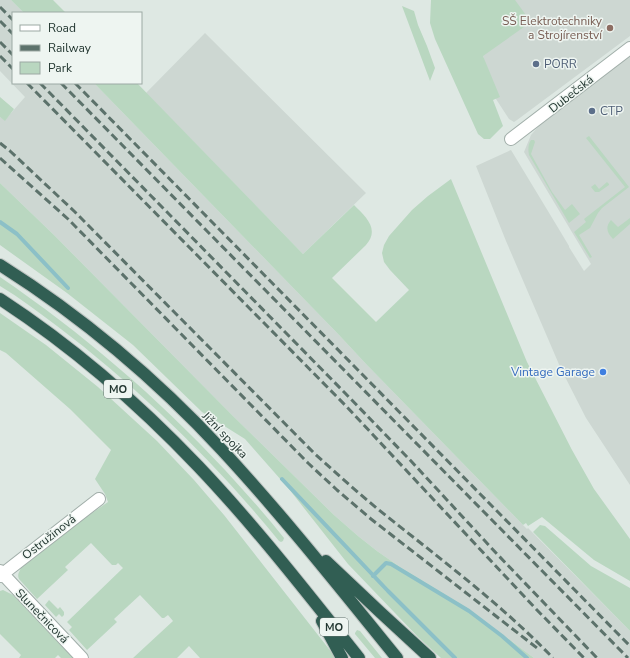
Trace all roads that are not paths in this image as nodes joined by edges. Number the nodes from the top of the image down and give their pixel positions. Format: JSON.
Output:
{"nodes":[{"id":1,"x":630,"y":48,"type":"edge"},
{"id":2,"x":511,"y":139,"type":"dead end"},
{"id":3,"x":0,"y":265,"type":"edge"},
{"id":4,"x":0,"y":299,"type":"edge"},
{"id":5,"x":99,"y":499,"type":"dead end"},
{"id":6,"x":288,"y":526,"type":"junction"},
{"id":7,"x":1,"y":574,"type":"edge"},
{"id":8,"x":308,"y":596,"type":"junction"},
{"id":9,"x":82,"y":658,"type":"edge"},
{"id":10,"x":342,"y":658,"type":"edge"},
{"id":11,"x":359,"y":658,"type":"edge"},
{"id":12,"x":397,"y":658,"type":"edge"},
{"id":13,"x":430,"y":658,"type":"edge"}],
"edges":[{"from":1,"to":2,"type":"street","name":"Dubečská"},
{"from":3,"to":6,"type":"highway","name":"Jižní spojka","number":"MO"},
{"from":4,"to":8,"type":"highway","number":"MO"},
{"from":5,"to":7,"type":"street","name":"Ostružinová"},
{"from":6,"to":12,"type":"highway","name":"Jižní spojka","number":"MO"},
{"from":6,"to":13,"type":"highway"},
{"from":7,"to":9,"type":"street","name":"Slunečnicová"},
{"from":8,"to":10,"type":"highway"},
{"from":8,"to":11,"type":"highway","number":"MO"}]}
